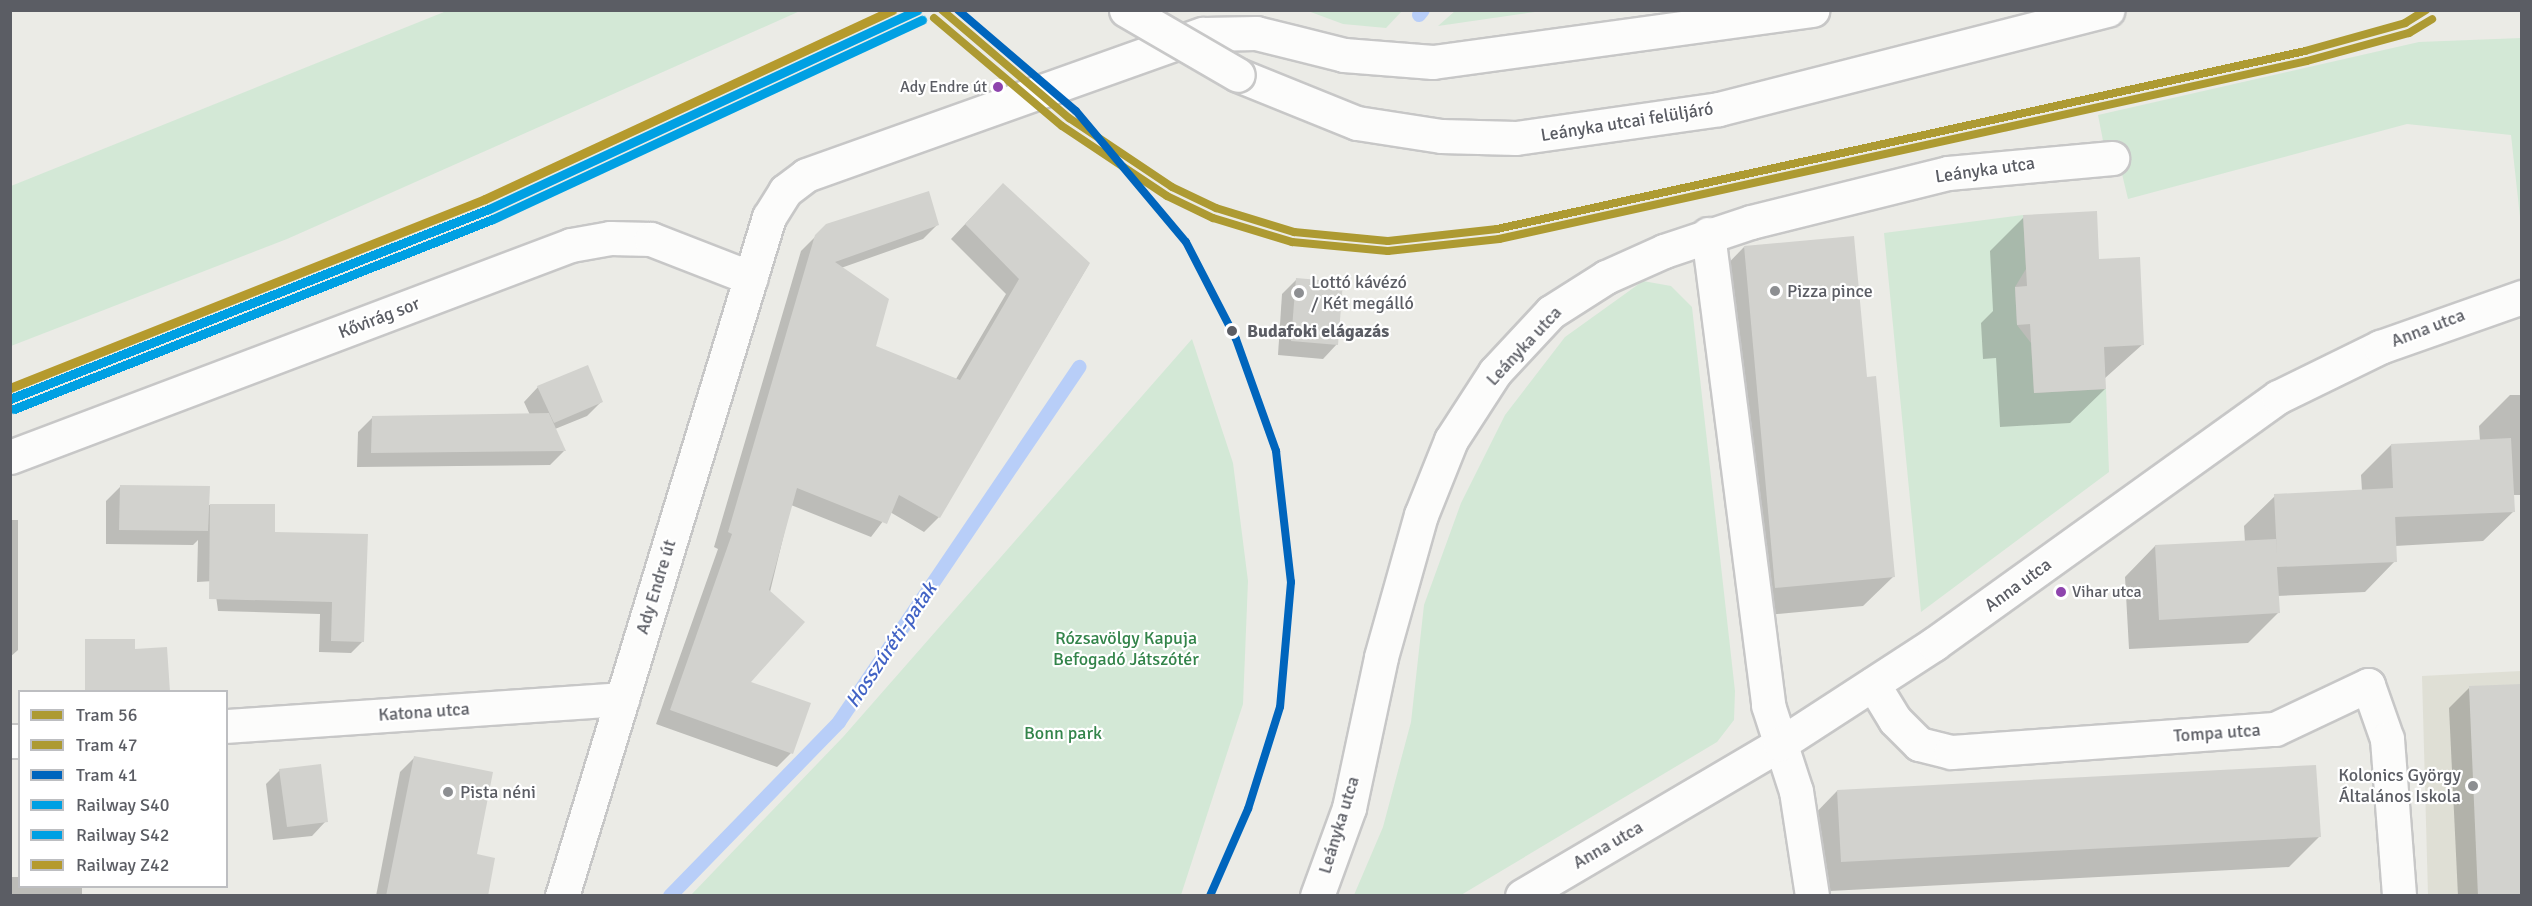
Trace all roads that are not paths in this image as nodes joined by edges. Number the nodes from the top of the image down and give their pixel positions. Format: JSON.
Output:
{"nodes":[{"id":1,"x":1126,"y":10,"type":"edge"},
{"id":2,"x":1812,"y":10,"type":"edge"},
{"id":3,"x":2108,"y":10,"type":"edge"},
{"id":4,"x":2112,"y":158,"type":"dead end"},
{"id":5,"x":1708,"y":234,"type":"junction"},
{"id":6,"x":751,"y":278,"type":"junction"},
{"id":7,"x":2522,"y":297,"type":"edge"},
{"id":8,"x":10,"y":457,"type":"edge"},
{"id":9,"x":1873,"y":684,"type":"junction"},
{"id":10,"x":622,"y":699,"type":"junction"},
{"id":11,"x":228,"y":726,"type":"edge"},
{"id":12,"x":1780,"y":744,"type":"junction"},
{"id":13,"x":562,"y":896,"type":"edge"},
{"id":14,"x":1317,"y":896,"type":"edge"},
{"id":15,"x":1522,"y":896,"type":"edge"},
{"id":16,"x":1812,"y":896,"type":"edge"},
{"id":17,"x":2399,"y":896,"type":"edge"}],
"edges":[{"from":1,"to":3,"type":"street","name":"Leányka utcai felüljáró","bridge":true},
{"from":2,"to":6,"type":"street","name":"Ady Endre út"},
{"from":4,"to":5,"type":"street","name":"Leányka utca"},
{"from":5,"to":12,"type":"street"},
{"from":5,"to":14,"type":"street","name":"Leányka utca"},
{"from":6,"to":8,"type":"street","name":"Kővirág sor"},
{"from":6,"to":10,"type":"street","name":"Ady Endre út"},
{"from":7,"to":9,"type":"street","name":"Anna utca"},
{"from":9,"to":12,"type":"street","name":"Anna utca"},
{"from":9,"to":17,"type":"street","name":"Tompa utca"},
{"from":10,"to":11,"type":"street","name":"Katona utca"},
{"from":10,"to":13,"type":"street","name":"Ady Endre út"},
{"from":12,"to":15,"type":"street","name":"Anna utca"},
{"from":12,"to":16,"type":"street"}]}
